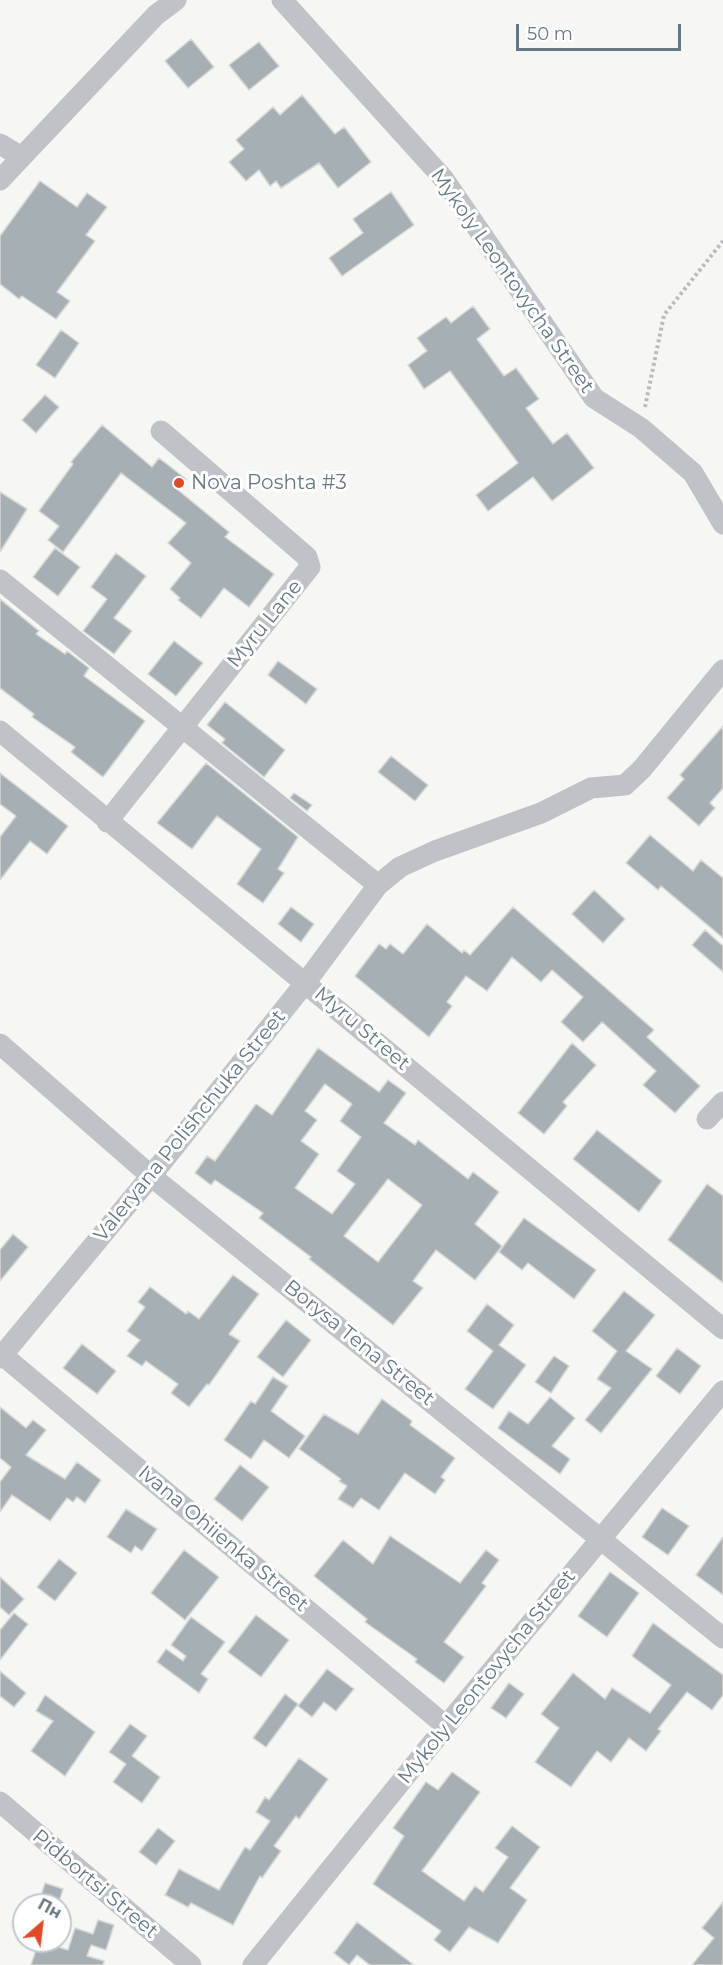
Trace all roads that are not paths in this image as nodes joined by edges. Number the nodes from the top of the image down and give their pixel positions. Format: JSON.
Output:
{"nodes":[{"id":1,"x":176,"y":0,"type":"edge"},
{"id":2,"x":282,"y":0,"type":"edge"},
{"id":3,"x":0,"y":144,"type":"edge"},
{"id":4,"x":20,"y":156,"type":"junction"},
{"id":5,"x":0,"y":180,"type":"edge"},
{"id":6,"x":161,"y":431,"type":"dead end"},
{"id":7,"x":723,"y":524,"type":"edge"},
{"id":8,"x":0,"y":580,"type":"edge"},
{"id":9,"x":723,"y":670,"type":"edge"},
{"id":10,"x":182,"y":728,"type":"junction"},
{"id":11,"x":0,"y":731,"type":"edge"},
{"id":12,"x":107,"y":822,"type":"junction"},
{"id":13,"x":378,"y":885,"type":"junction"},
{"id":14,"x":306,"y":982,"type":"junction"},
{"id":15,"x":0,"y":1044,"type":"edge"},
{"id":16,"x":723,"y":1102,"type":"edge"},
{"id":17,"x":707,"y":1119,"type":"dead end"},
{"id":18,"x":152,"y":1176,"type":"junction"},
{"id":19,"x":723,"y":1329,"type":"edge"},
{"id":20,"x":1,"y":1355,"type":"edge"},
{"id":21,"x":723,"y":1391,"type":"edge"},
{"id":22,"x":602,"y":1537,"type":"junction"},
{"id":23,"x":723,"y":1638,"type":"edge"},
{"id":24,"x":446,"y":1726,"type":"junction"},
{"id":25,"x":0,"y":1802,"type":"edge"},
{"id":26,"x":191,"y":1965,"type":"edge"},
{"id":27,"x":253,"y":1965,"type":"edge"}],
"edges":[{"from":1,"to":4,"type":"street"},
{"from":2,"to":7,"type":"street","name":"Mykoly Leontovycha Street"},
{"from":3,"to":4,"type":"street"},
{"from":4,"to":5,"type":"street"},
{"from":6,"to":10,"type":"street","name":"Myru Lane"},
{"from":8,"to":10,"type":"street"},
{"from":9,"to":13,"type":"street","name":"Valeryana Polishchuka Street"},
{"from":10,"to":12,"type":"street","name":"Myru Lane"},
{"from":10,"to":13,"type":"street"},
{"from":11,"to":12,"type":"street","name":"Myru Street"},
{"from":12,"to":14,"type":"street","name":"Myru Street"},
{"from":13,"to":14,"type":"street","name":"Valeryana Polishchuka Street"},
{"from":14,"to":18,"type":"street","name":"Valeryana Polishchuka Street"},
{"from":14,"to":19,"type":"street","name":"Myru Street"},
{"from":15,"to":18,"type":"street","name":"Borysa Tena Street"},
{"from":16,"to":17,"type":"street"},
{"from":18,"to":20,"type":"street","name":"Valeryana Polishchuka Street"},
{"from":18,"to":22,"type":"street","name":"Borysa Tena Street"},
{"from":20,"to":24,"type":"street","name":"Ivana Ohiienka Street"},
{"from":21,"to":22,"type":"street","name":"Mykoly Leontovycha Street"},
{"from":22,"to":23,"type":"street","name":"Borysa Tena Street"},
{"from":22,"to":24,"type":"street","name":"Mykoly Leontovycha Street"},
{"from":24,"to":27,"type":"street","name":"Mykoly Leontovycha Street"},
{"from":25,"to":26,"type":"street","name":"Pidbortsi Street"}]}
